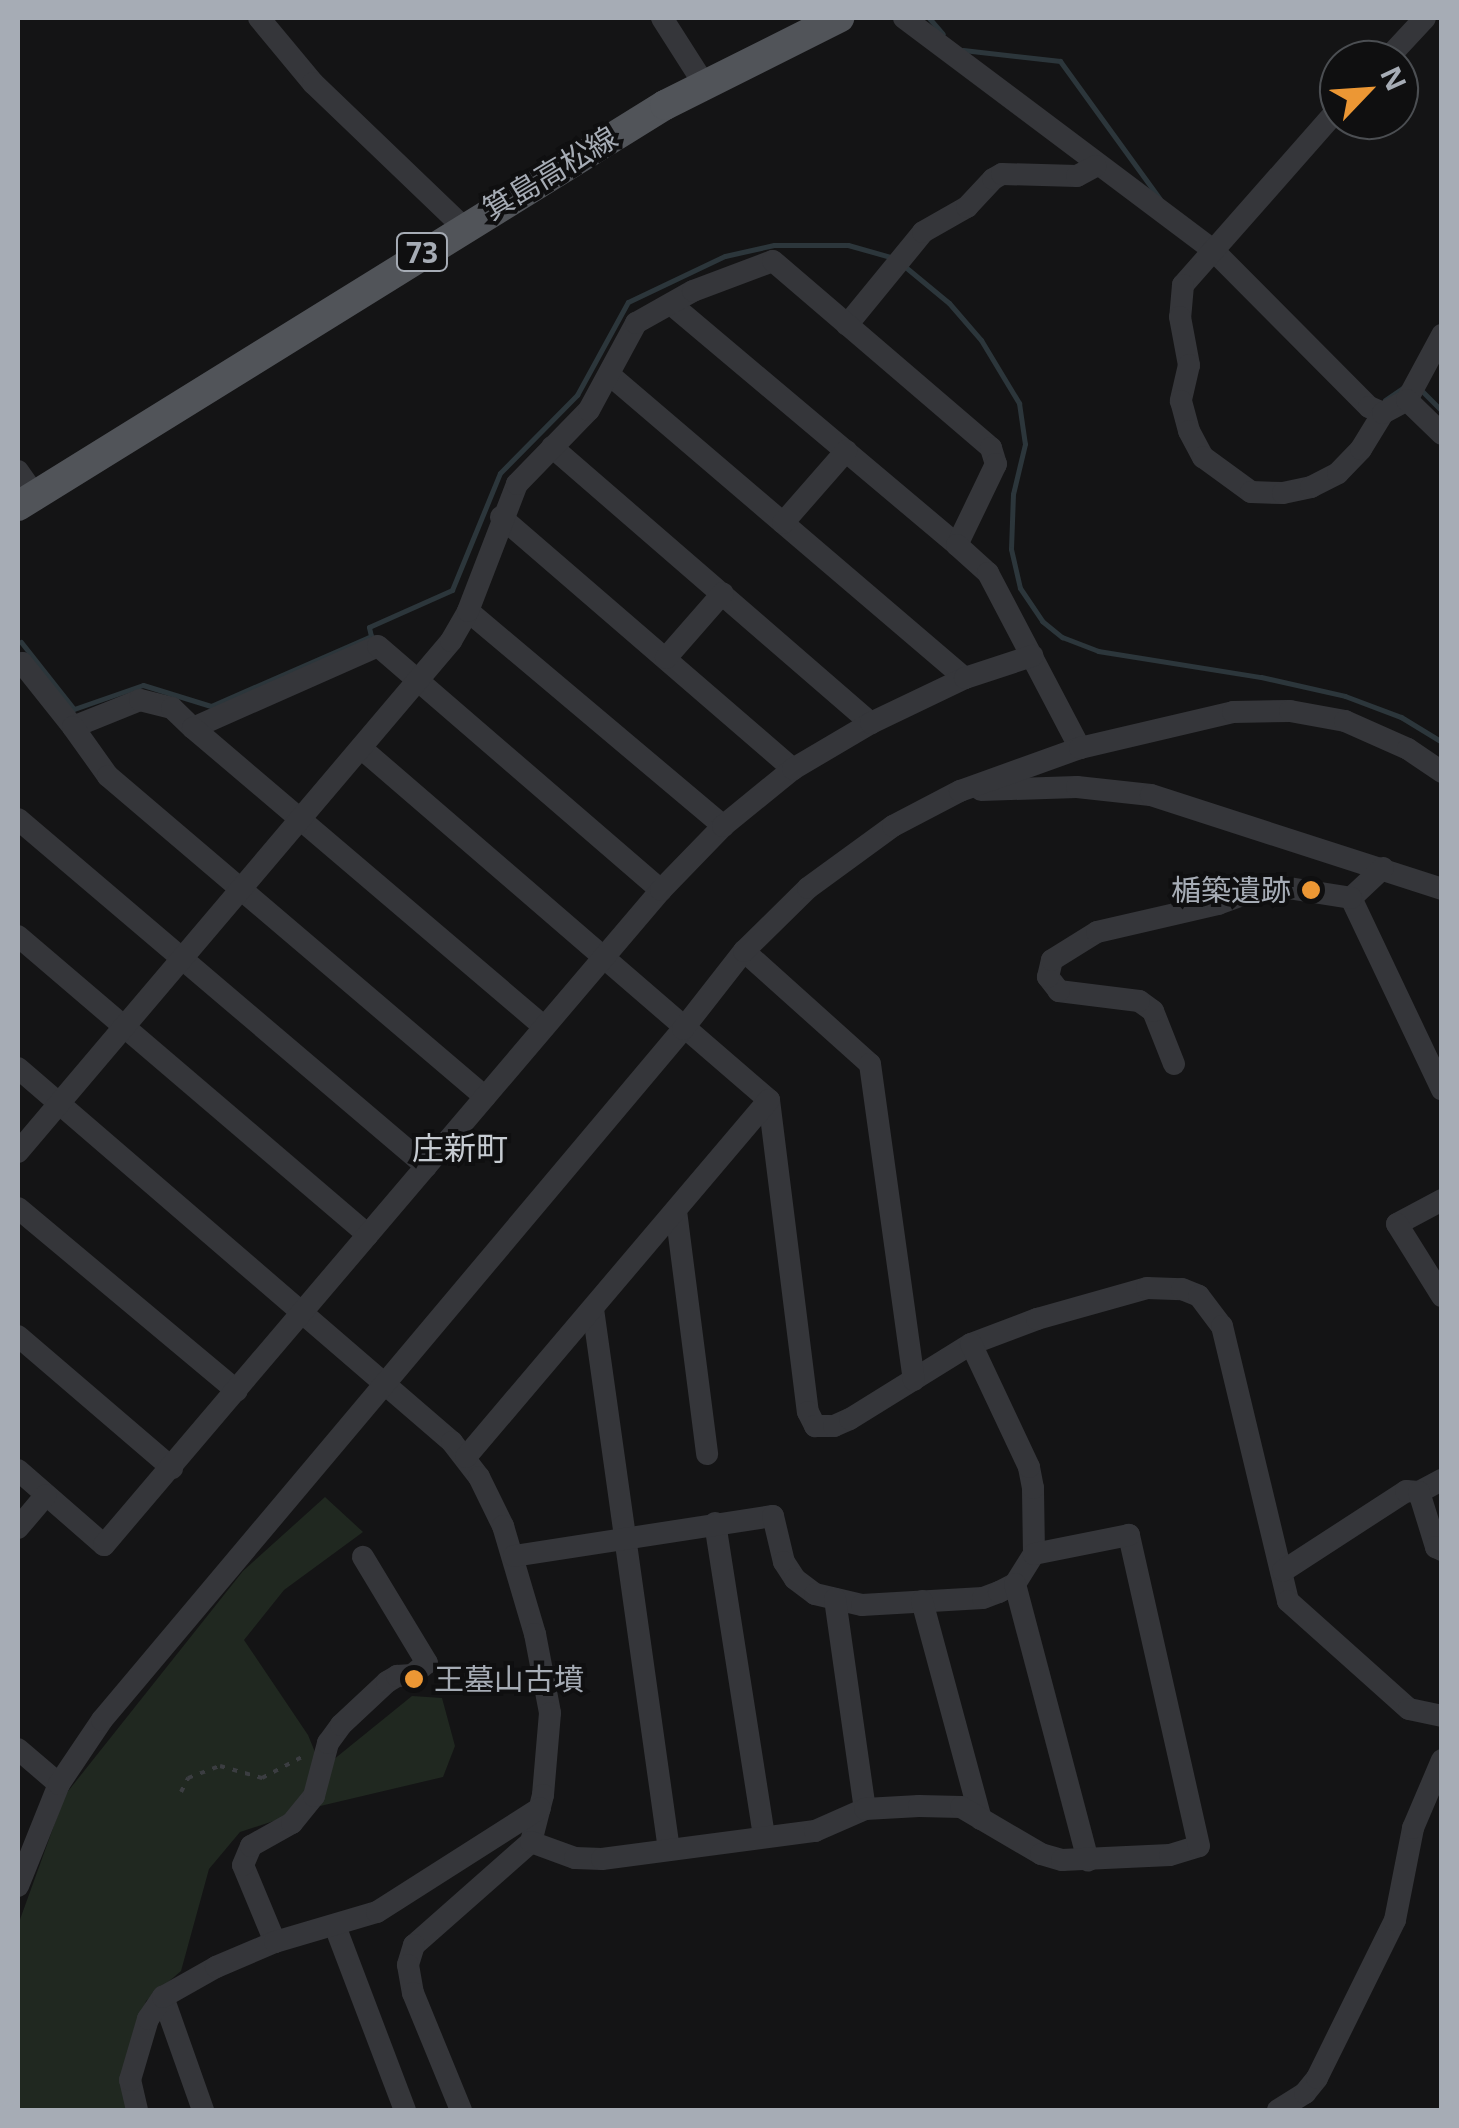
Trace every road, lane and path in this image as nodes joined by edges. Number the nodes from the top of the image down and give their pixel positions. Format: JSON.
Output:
{"nodes":[{"id":1,"x":260,"y":18,"type":"edge"},
{"id":2,"x":662,"y":18,"type":"edge"},
{"id":3,"x":839,"y":18,"type":"edge"},
{"id":4,"x":904,"y":18,"type":"edge"},
{"id":5,"x":1425,"y":18,"type":"edge"},
{"id":6,"x":1405,"y":40,"type":"edge"},
{"id":7,"x":704,"y":84,"type":"junction"},
{"id":8,"x":1319,"y":130,"type":"edge"},
{"id":9,"x":1096,"y":166,"type":"junction"},
{"id":10,"x":462,"y":226,"type":"junction"},
{"id":11,"x":1216,"y":246,"type":"junction"},
{"id":12,"x":671,"y":304,"type":"junction"},
{"id":13,"x":846,"y":325,"type":"junction"},
{"id":14,"x":1442,"y":335,"type":"edge"},
{"id":15,"x":611,"y":376,"type":"junction"},
{"id":16,"x":1411,"y":391,"type":"junction"},
{"id":17,"x":1383,"y":413,"type":"junction"},
{"id":18,"x":1442,"y":434,"type":"edge"},
{"id":19,"x":552,"y":446,"type":"junction"},
{"id":20,"x":846,"y":452,"type":"junction"},
{"id":21,"x":23,"y":491,"type":"edge"},
{"id":22,"x":501,"y":516,"type":"junction"},
{"id":23,"x":784,"y":523,"type":"junction"},
{"id":24,"x":957,"y":545,"type":"junction"},
{"id":25,"x":723,"y":593,"type":"junction"},
{"id":26,"x":468,"y":610,"type":"junction"},
{"id":27,"x":1032,"y":656,"type":"junction"},
{"id":28,"x":666,"y":658,"type":"junction"},
{"id":29,"x":18,"y":666,"type":"edge"},
{"id":30,"x":965,"y":678,"type":"junction"},
{"id":31,"x":420,"y":679,"type":"junction"},
{"id":32,"x":870,"y":724,"type":"junction"},
{"id":33,"x":73,"y":726,"type":"junction"},
{"id":34,"x":193,"y":728,"type":"junction"},
{"id":35,"x":361,"y":748,"type":"junction"},
{"id":36,"x":1080,"y":748,"type":"junction"},
{"id":37,"x":1440,"y":766,"type":"edge"},
{"id":38,"x":793,"y":769,"type":"junction"},
{"id":39,"x":960,"y":791,"type":"junction"},
{"id":40,"x":300,"y":818,"type":"junction"},
{"id":41,"x":18,"y":819,"type":"edge"},
{"id":42,"x":722,"y":826,"type":"junction"},
{"id":43,"x":1383,"y":868,"type":"junction"},
{"id":44,"x":1442,"y":889,"type":"edge"},
{"id":45,"x":240,"y":890,"type":"junction"},
{"id":46,"x":661,"y":890,"type":"junction"},
{"id":47,"x":1351,"y":898,"type":"junction"},
{"id":48,"x":18,"y":936,"type":"edge"},
{"id":49,"x":744,"y":951,"type":"junction"},
{"id":50,"x":181,"y":958,"type":"junction"},
{"id":51,"x":604,"y":960,"type":"junction"},
{"id":52,"x":122,"y":1026,"type":"junction"},
{"id":53,"x":544,"y":1027,"type":"junction"},
{"id":54,"x":684,"y":1029,"type":"junction"},
{"id":55,"x":1174,"y":1064,"type":"dead end"},
{"id":56,"x":18,"y":1068,"type":"edge"},
{"id":57,"x":1442,"y":1090,"type":"edge"},
{"id":58,"x":485,"y":1097,"type":"junction"},
{"id":59,"x":768,"y":1100,"type":"junction"},
{"id":60,"x":58,"y":1102,"type":"junction"},
{"id":61,"x":18,"y":1152,"type":"edge"},
{"id":62,"x":426,"y":1166,"type":"junction"},
{"id":63,"x":1442,"y":1200,"type":"edge"},
{"id":64,"x":18,"y":1208,"type":"edge"},
{"id":65,"x":676,"y":1211,"type":"junction"},
{"id":66,"x":368,"y":1235,"type":"junction"},
{"id":67,"x":1442,"y":1296,"type":"edge"},
{"id":68,"x":593,"y":1310,"type":"junction"},
{"id":69,"x":303,"y":1311,"type":"junction"},
{"id":70,"x":18,"y":1336,"type":"edge"},
{"id":71,"x":971,"y":1344,"type":"junction"},
{"id":72,"x":914,"y":1380,"type":"junction"},
{"id":73,"x":386,"y":1382,"type":"junction"},
{"id":74,"x":237,"y":1392,"type":"junction"},
{"id":75,"x":707,"y":1454,"type":"dead end"},
{"id":76,"x":466,"y":1457,"type":"junction"},
{"id":77,"x":172,"y":1468,"type":"junction"},
{"id":78,"x":18,"y":1470,"type":"edge"},
{"id":79,"x":1442,"y":1480,"type":"edge"},
{"id":80,"x":1418,"y":1492,"type":"junction"},
{"id":81,"x":46,"y":1495,"type":"junction"},
{"id":82,"x":715,"y":1523,"type":"junction"},
{"id":83,"x":18,"y":1528,"type":"edge"},
{"id":84,"x":622,"y":1537,"type":"junction"},
{"id":85,"x":1442,"y":1550,"type":"edge"},
{"id":86,"x":1034,"y":1554,"type":"junction"},
{"id":87,"x":514,"y":1556,"type":"junction"},
{"id":88,"x":363,"y":1557,"type":"dead end"},
{"id":89,"x":1283,"y":1571,"type":"junction"},
{"id":90,"x":1015,"y":1584,"type":"junction"},
{"id":91,"x":835,"y":1600,"type":"junction"},
{"id":92,"x":922,"y":1601,"type":"junction"},
{"id":93,"x":1441,"y":1715,"type":"edge"},
{"id":94,"x":328,"y":1743,"type":"junction"},
{"id":95,"x":18,"y":1749,"type":"edge"},
{"id":96,"x":1442,"y":1760,"type":"edge"},
{"id":97,"x":58,"y":1784,"type":"junction"},
{"id":98,"x":181,"y":1792,"type":"dead end"},
{"id":99,"x":540,"y":1808,"type":"junction"},
{"id":100,"x":865,"y":1808,"type":"junction"},
{"id":101,"x":981,"y":1818,"type":"junction"},
{"id":102,"x":764,"y":1836,"type":"junction"},
{"id":103,"x":530,"y":1842,"type":"junction"},
{"id":104,"x":669,"y":1850,"type":"junction"},
{"id":105,"x":1088,"y":1861,"type":"junction"},
{"id":106,"x":18,"y":1886,"type":"edge"},
{"id":107,"x":335,"y":1926,"type":"junction"},
{"id":108,"x":275,"y":1942,"type":"junction"},
{"id":109,"x":163,"y":1998,"type":"junction"},
{"id":110,"x":137,"y":2110,"type":"edge"},
{"id":111,"x":203,"y":2110,"type":"edge"},
{"id":112,"x":406,"y":2110,"type":"edge"},
{"id":113,"x":461,"y":2110,"type":"edge"},
{"id":114,"x":1278,"y":2110,"type":"edge"}],
"edges":[{"from":1,"to":10,"type":"street"},
{"from":2,"to":7,"type":"street"},
{"from":3,"to":7,"type":"main road","name":"箕島高松線","number":"73"},
{"from":4,"to":9,"type":"street"},
{"from":5,"to":6,"type":"street"},
{"from":7,"to":10,"type":"main road","name":"箕島高松線","number":"73"},
{"from":8,"to":11,"type":"street"},
{"from":9,"to":11,"type":"street"},
{"from":9,"to":13,"type":"street"},
{"from":10,"to":21,"type":"main road","name":"箕島高松線","number":"73"},
{"from":11,"to":17,"type":"street"},
{"from":11,"to":17,"type":"street"},
{"from":12,"to":13,"type":"street"},
{"from":12,"to":15,"type":"street"},
{"from":12,"to":20,"type":"street"},
{"from":13,"to":24,"type":"street"},
{"from":14,"to":16,"type":"street"},
{"from":15,"to":19,"type":"street"},
{"from":15,"to":23,"type":"street"},
{"from":16,"to":17,"type":"street"},
{"from":16,"to":18,"type":"street"},
{"from":19,"to":22,"type":"street"},
{"from":19,"to":25,"type":"street"},
{"from":20,"to":23,"type":"street"},
{"from":20,"to":24,"type":"street"},
{"from":22,"to":26,"type":"street"},
{"from":22,"to":28,"type":"street"},
{"from":23,"to":30,"type":"street"},
{"from":24,"to":27,"type":"street"},
{"from":25,"to":28,"type":"street"},
{"from":25,"to":32,"type":"street"},
{"from":26,"to":31,"type":"street"},
{"from":26,"to":42,"type":"street"},
{"from":27,"to":30,"type":"street"},
{"from":27,"to":36,"type":"street"},
{"from":28,"to":38,"type":"street"},
{"from":29,"to":33,"type":"street"},
{"from":30,"to":32,"type":"street"},
{"from":31,"to":34,"type":"street"},
{"from":31,"to":35,"type":"street"},
{"from":31,"to":46,"type":"street"},
{"from":32,"to":38,"type":"street"},
{"from":33,"to":34,"type":"street"},
{"from":33,"to":45,"type":"street"},
{"from":34,"to":40,"type":"street"},
{"from":35,"to":40,"type":"street"},
{"from":35,"to":51,"type":"street"},
{"from":36,"to":37,"type":"street"},
{"from":36,"to":39,"type":"street"},
{"from":38,"to":42,"type":"street"},
{"from":39,"to":43,"type":"street"},
{"from":39,"to":49,"type":"street"},
{"from":40,"to":45,"type":"street"},
{"from":40,"to":53,"type":"street"},
{"from":41,"to":50,"type":"street"},
{"from":42,"to":46,"type":"street"},
{"from":43,"to":44,"type":"street"},
{"from":43,"to":47,"type":"street"},
{"from":45,"to":50,"type":"street"},
{"from":45,"to":58,"type":"street"},
{"from":46,"to":51,"type":"street"},
{"from":47,"to":55,"type":"street"},
{"from":47,"to":57,"type":"street"},
{"from":48,"to":52,"type":"street"},
{"from":49,"to":54,"type":"street"},
{"from":49,"to":72,"type":"street"},
{"from":50,"to":52,"type":"street"},
{"from":50,"to":62,"type":"street"},
{"from":51,"to":53,"type":"street"},
{"from":51,"to":54,"type":"street"},
{"from":52,"to":60,"type":"street"},
{"from":52,"to":66,"type":"street"},
{"from":53,"to":58,"type":"street"},
{"from":54,"to":59,"type":"street"},
{"from":54,"to":73,"type":"street"},
{"from":56,"to":60,"type":"street"},
{"from":58,"to":62,"type":"street"},
{"from":59,"to":65,"type":"street"},
{"from":59,"to":72,"type":"street"},
{"from":60,"to":61,"type":"street"},
{"from":60,"to":69,"type":"street"},
{"from":62,"to":66,"type":"street"},
{"from":63,"to":67,"type":"street"},
{"from":64,"to":74,"type":"street"},
{"from":65,"to":68,"type":"street"},
{"from":65,"to":75,"type":"street"},
{"from":66,"to":69,"type":"street"},
{"from":68,"to":76,"type":"street"},
{"from":68,"to":84,"type":"street"},
{"from":69,"to":73,"type":"street"},
{"from":69,"to":74,"type":"street"},
{"from":70,"to":77,"type":"street"},
{"from":71,"to":72,"type":"street"},
{"from":71,"to":86,"type":"street"},
{"from":71,"to":89,"type":"street"},
{"from":73,"to":76,"type":"street"},
{"from":73,"to":97,"type":"street"},
{"from":74,"to":77,"type":"street"},
{"from":76,"to":87,"type":"street"},
{"from":77,"to":81,"type":"street"},
{"from":78,"to":81,"type":"street"},
{"from":79,"to":80,"type":"street"},
{"from":80,"to":85,"type":"street"},
{"from":80,"to":89,"type":"street"},
{"from":81,"to":83,"type":"street"},
{"from":82,"to":84,"type":"street"},
{"from":82,"to":91,"type":"street"},
{"from":82,"to":102,"type":"street"},
{"from":84,"to":87,"type":"street"},
{"from":84,"to":104,"type":"street"},
{"from":86,"to":90,"type":"street"},
{"from":86,"to":105,"type":"street"},
{"from":87,"to":99,"type":"street"},
{"from":88,"to":94,"type":"street"},
{"from":89,"to":93,"type":"street"},
{"from":90,"to":92,"type":"street"},
{"from":90,"to":105,"type":"street"},
{"from":91,"to":92,"type":"street"},
{"from":91,"to":100,"type":"street"},
{"from":92,"to":101,"type":"street"},
{"from":94,"to":98,"type":"path"},
{"from":94,"to":108,"type":"street"},
{"from":95,"to":97,"type":"street"},
{"from":96,"to":114,"type":"street"},
{"from":97,"to":106,"type":"street"},
{"from":99,"to":103,"type":"street"},
{"from":99,"to":107,"type":"street"},
{"from":100,"to":101,"type":"street"},
{"from":100,"to":102,"type":"street"},
{"from":101,"to":105,"type":"street"},
{"from":102,"to":104,"type":"street"},
{"from":103,"to":104,"type":"street"},
{"from":103,"to":113,"type":"street"},
{"from":107,"to":108,"type":"street"},
{"from":107,"to":112,"type":"street"},
{"from":108,"to":109,"type":"street"},
{"from":109,"to":110,"type":"street"},
{"from":109,"to":111,"type":"street"}]}
